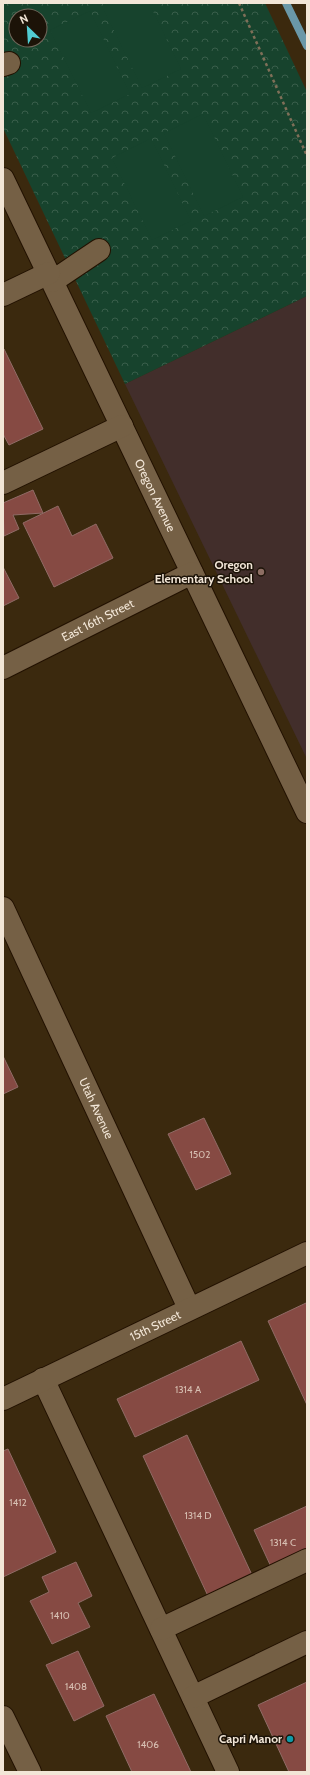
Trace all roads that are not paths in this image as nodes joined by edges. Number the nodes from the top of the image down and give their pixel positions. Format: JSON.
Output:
{"nodes":[{"id":1,"x":3,"y":179,"type":"edge"},
{"id":2,"x":99,"y":250,"type":"dead end"},
{"id":3,"x":51,"y":277,"type":"junction"},
{"id":4,"x":3,"y":295,"type":"edge"},
{"id":5,"x":122,"y":426,"type":"junction"},
{"id":6,"x":3,"y":483,"type":"edge"},
{"id":7,"x":192,"y":573,"type":"junction"},
{"id":8,"x":3,"y":668,"type":"edge"},
{"id":9,"x":307,"y":812,"type":"edge"},
{"id":10,"x":3,"y":908,"type":"edge"},
{"id":11,"x":307,"y":1253,"type":"edge"},
{"id":12,"x":190,"y":1308,"type":"junction"},
{"id":13,"x":43,"y":1379,"type":"junction"},
{"id":14,"x":3,"y":1399,"type":"edge"},
{"id":15,"x":307,"y":1560,"type":"edge"},
{"id":16,"x":161,"y":1629,"type":"junction"},
{"id":17,"x":307,"y":1642,"type":"edge"},
{"id":18,"x":193,"y":1697,"type":"junction"},
{"id":19,"x":3,"y":1717,"type":"edge"},
{"id":20,"x":30,"y":1772,"type":"edge"},
{"id":21,"x":228,"y":1772,"type":"edge"}],
"edges":[{"from":1,"to":3,"type":"street","name":"Oregon Avenue"},
{"from":2,"to":3,"type":"street"},
{"from":3,"to":4,"type":"street"},
{"from":3,"to":5,"type":"street","name":"Oregon Avenue"},
{"from":5,"to":6,"type":"street"},
{"from":5,"to":7,"type":"street","name":"Oregon Avenue"},
{"from":7,"to":8,"type":"street","name":"East 16th Street"},
{"from":7,"to":9,"type":"street","name":"Oregon Avenue"},
{"from":10,"to":12,"type":"street","name":"Utah Avenue"},
{"from":11,"to":12,"type":"street","name":"15th Street"},
{"from":12,"to":13,"type":"street","name":"15th Street"},
{"from":13,"to":14,"type":"street","name":"15th Street"},
{"from":13,"to":16,"type":"street"},
{"from":15,"to":16,"type":"street"},
{"from":16,"to":18,"type":"street"},
{"from":17,"to":18,"type":"street"},
{"from":18,"to":21,"type":"street"},
{"from":19,"to":20,"type":"street"}]}
